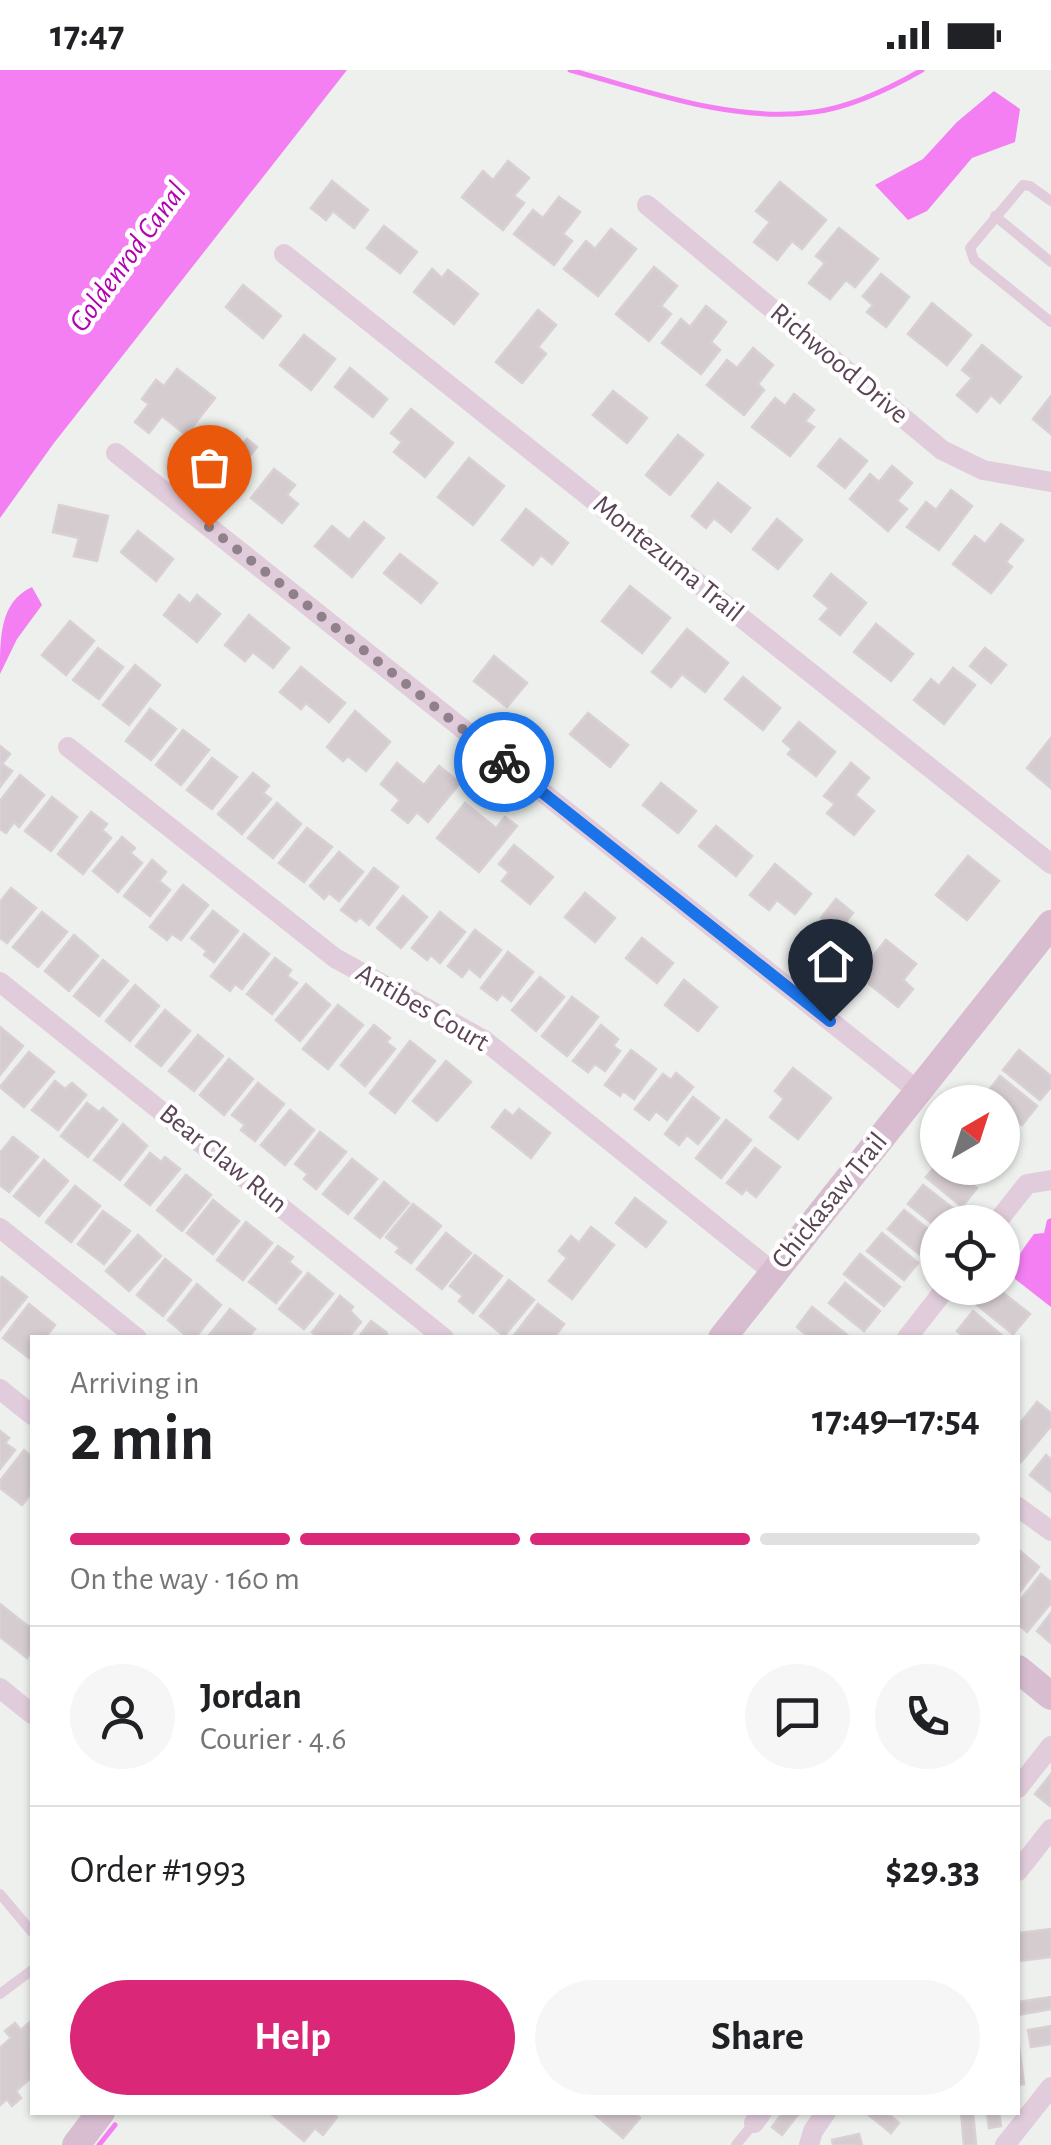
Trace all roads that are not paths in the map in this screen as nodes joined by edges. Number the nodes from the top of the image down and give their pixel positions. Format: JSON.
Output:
{"nodes":[{"id":1,"x":1051,"y":201,"type":"edge"},
{"id":2,"x":647,"y":205,"type":"dead end"},
{"id":3,"x":994,"y":216,"type":"junction"},
{"id":4,"x":284,"y":254,"type":"dead end"},
{"id":5,"x":1051,"y":262,"type":"edge"},
{"id":6,"x":1051,"y":322,"type":"edge"},
{"id":7,"x":116,"y":453,"type":"dead end"},
{"id":8,"x":1051,"y":482,"type":"edge"},
{"id":9,"x":68,"y":748,"type":"dead end"},
{"id":10,"x":1051,"y":864,"type":"edge"},
{"id":11,"x":1051,"y":924,"type":"edge"},
{"id":12,"x":0,"y":982,"type":"edge"},
{"id":13,"x":918,"y":1091,"type":"junction"},
{"id":14,"x":1051,"y":1180,"type":"edge"},
{"id":15,"x":1010,"y":1205,"type":"edge"},
{"id":16,"x":0,"y":1228,"type":"edge"},
{"id":17,"x":773,"y":1272,"type":"junction"},
{"id":18,"x":933,"y":1305,"type":"edge"},
{"id":19,"x":133,"y":1335,"type":"edge"},
{"id":20,"x":440,"y":1335,"type":"edge"},
{"id":21,"x":724,"y":1335,"type":"edge"},
{"id":22,"x":909,"y":1335,"type":"edge"},
{"id":23,"x":0,"y":1389,"type":"edge"},
{"id":24,"x":30,"y":1412,"type":"edge"},
{"id":25,"x":1020,"y":1508,"type":"edge"},
{"id":26,"x":1051,"y":1531,"type":"edge"},
{"id":27,"x":1020,"y":1671,"type":"edge"},
{"id":28,"x":0,"y":1688,"type":"edge"},
{"id":29,"x":1051,"y":1696,"type":"edge"},
{"id":30,"x":30,"y":1712,"type":"edge"},
{"id":31,"x":1051,"y":1746,"type":"edge"},
{"id":32,"x":1020,"y":1785,"type":"edge"},
{"id":33,"x":1051,"y":1829,"type":"edge"},
{"id":34,"x":1020,"y":1868,"type":"edge"},
{"id":35,"x":0,"y":1894,"type":"edge"},
{"id":36,"x":30,"y":1930,"type":"edge"},
{"id":37,"x":30,"y":1972,"type":"edge"},
{"id":38,"x":0,"y":1994,"type":"edge"},
{"id":39,"x":1051,"y":2087,"type":"edge"},
{"id":40,"x":99,"y":2115,"type":"edge"},
{"id":41,"x":824,"y":2115,"type":"edge"},
{"id":42,"x":758,"y":2118,"type":"edge"},
{"id":43,"x":76,"y":2145,"type":"edge"},
{"id":44,"x":736,"y":2145,"type":"edge"},
{"id":45,"x":809,"y":2145,"type":"edge"},
{"id":46,"x":1005,"y":2145,"type":"edge"}],
"edges":[{"from":1,"to":3,"type":"lane"},
{"from":2,"to":8,"type":"street","name":"Richwood Drive"},
{"from":3,"to":5,"type":"lane"},
{"from":3,"to":6,"type":"lane"},
{"from":4,"to":10,"type":"street","name":"Montezuma Trail"},
{"from":7,"to":13,"type":"street"},
{"from":9,"to":17,"type":"street","name":"Antibes Court"},
{"from":11,"to":13,"type":"street","name":"Chickasaw Trail"},
{"from":12,"to":20,"type":"street","name":"Bear Claw Run"},
{"from":13,"to":17,"type":"street","name":"Chickasaw Trail"},
{"from":14,"to":15,"type":"street"},
{"from":16,"to":19,"type":"street"},
{"from":17,"to":21,"type":"street","name":"Chickasaw Trail"},
{"from":18,"to":22,"type":"street"},
{"from":23,"to":24,"type":"street"},
{"from":25,"to":26,"type":"street"},
{"from":27,"to":29,"type":"street"},
{"from":28,"to":30,"type":"street"},
{"from":31,"to":32,"type":"street"},
{"from":33,"to":34,"type":"street"},
{"from":35,"to":36,"type":"lane"},
{"from":37,"to":38,"type":"lane"},
{"from":39,"to":46,"type":"street"},
{"from":40,"to":43,"type":"street"},
{"from":41,"to":45,"type":"street"},
{"from":42,"to":44,"type":"lane"}]}
